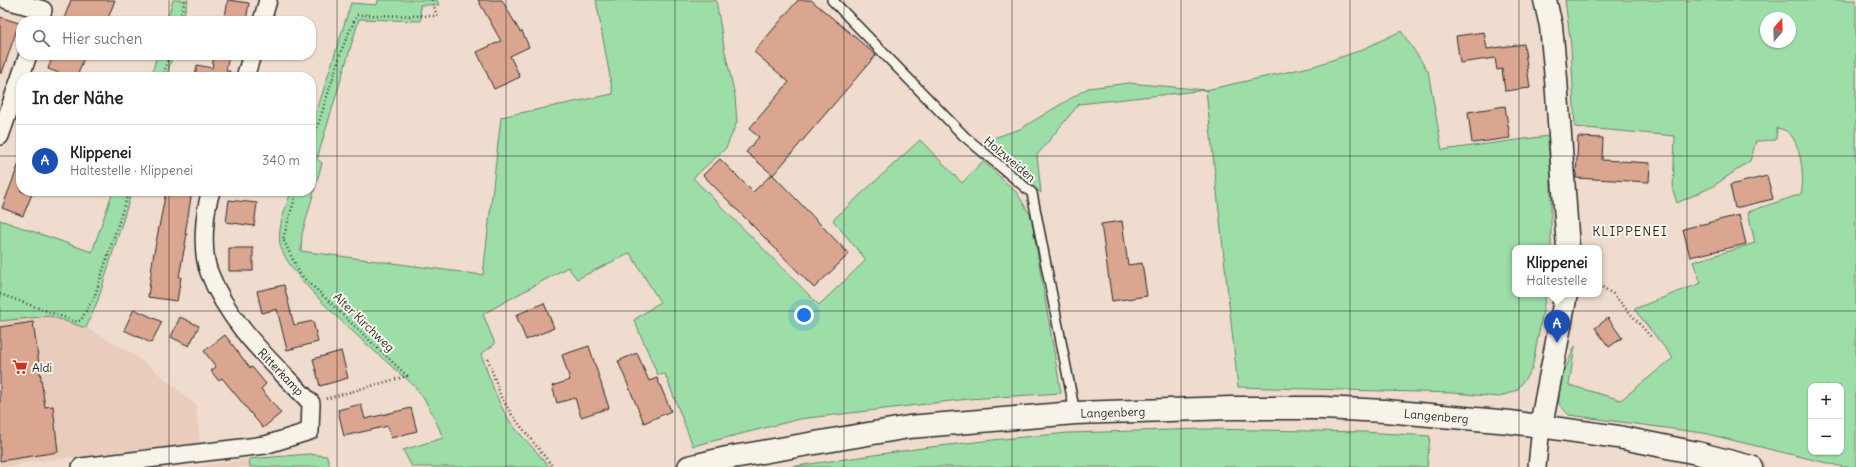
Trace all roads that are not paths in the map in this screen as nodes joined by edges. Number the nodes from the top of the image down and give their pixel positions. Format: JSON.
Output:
{"nodes":[{"id":1,"x":7,"y":0,"type":"edge"},
{"id":2,"x":268,"y":0,"type":"edge"},
{"id":3,"x":832,"y":0,"type":"edge"},
{"id":4,"x":1545,"y":0,"type":"edge"},
{"id":5,"x":44,"y":10,"type":"edge"},
{"id":6,"x":263,"y":16,"type":"edge"},
{"id":7,"x":26,"y":60,"type":"edge"},
{"id":8,"x":250,"y":60,"type":"edge"},
{"id":9,"x":22,"y":72,"type":"edge"},
{"id":10,"x":247,"y":72,"type":"edge"},
{"id":11,"x":16,"y":90,"type":"edge"},
{"id":12,"x":0,"y":136,"type":"edge"},
{"id":13,"x":210,"y":196,"type":"edge"},
{"id":14,"x":1568,"y":245,"type":"edge"},
{"id":15,"x":1565,"y":297,"type":"edge"},
{"id":16,"x":1075,"y":413,"type":"junction"},
{"id":17,"x":1541,"y":426,"type":"junction"},
{"id":18,"x":81,"y":467,"type":"edge"},
{"id":19,"x":689,"y":467,"type":"edge"},
{"id":20,"x":1537,"y":467,"type":"edge"},
{"id":21,"x":1751,"y":467,"type":"edge"}],
"edges":[{"from":1,"to":5,"type":"street"},
{"from":2,"to":6,"type":"street"},
{"from":3,"to":16,"type":"lane","name":"Holzweiden"},
{"from":4,"to":14,"type":"main road"},
{"from":7,"to":9,"type":"street"},
{"from":8,"to":10,"type":"street"},
{"from":11,"to":12,"type":"street"},
{"from":13,"to":18,"type":"street","name":"Ritterkamp"},
{"from":15,"to":17,"type":"main road"},
{"from":16,"to":17,"type":"main road","name":"Langenberg"},
{"from":16,"to":19,"type":"main road","name":"Langenberg"},
{"from":17,"to":20,"type":"street"},
{"from":17,"to":21,"type":"main road","name":"Langenberg"}]}
